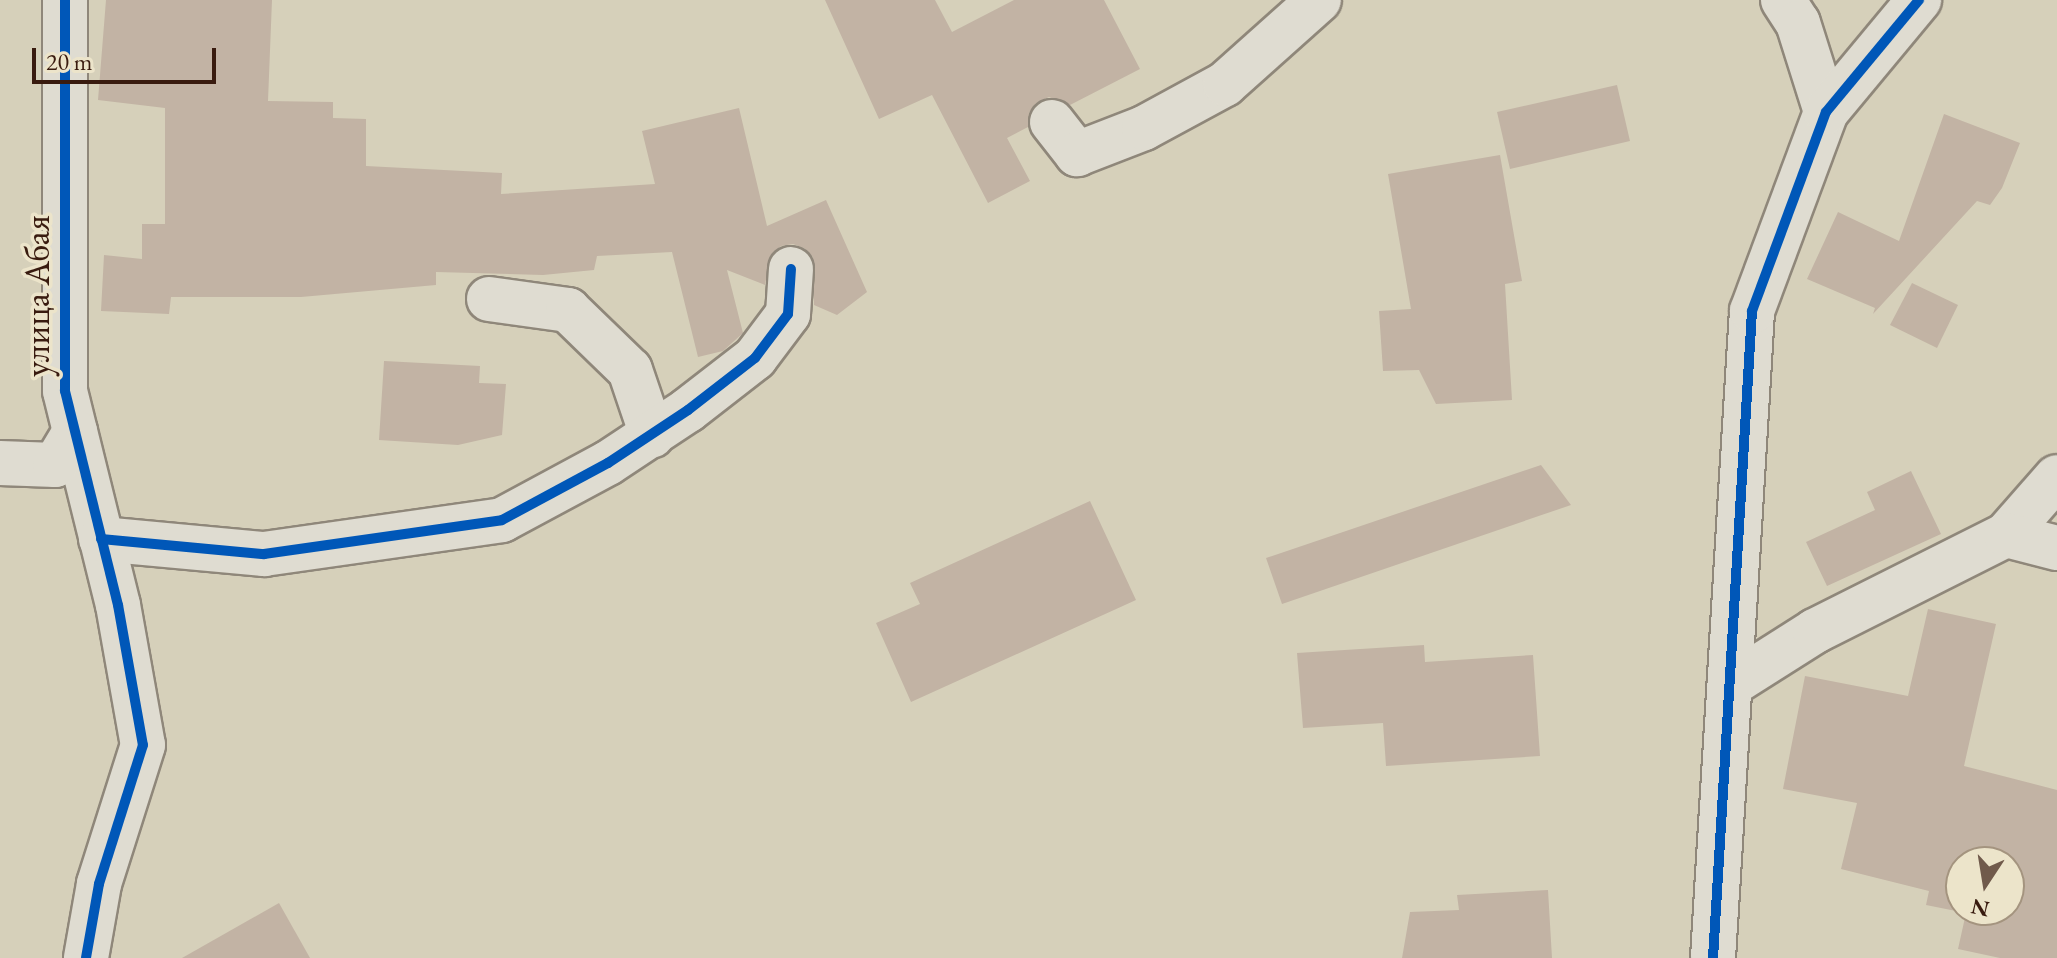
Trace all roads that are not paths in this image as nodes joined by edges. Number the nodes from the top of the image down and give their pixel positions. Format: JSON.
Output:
{"nodes":[{"id":1,"x":65,"y":0,"type":"edge"},
{"id":2,"x":1319,"y":0,"type":"edge"},
{"id":3,"x":1783,"y":0,"type":"edge"},
{"id":4,"x":1919,"y":0,"type":"edge"},
{"id":5,"x":1826,"y":112,"type":"junction"},
{"id":6,"x":1052,"y":122,"type":"dead end"},
{"id":7,"x":791,"y":269,"type":"dead end"},
{"id":8,"x":489,"y":299,"type":"dead end"},
{"id":9,"x":75,"y":432,"type":"junction"},
{"id":10,"x":652,"y":435,"type":"junction"},
{"id":11,"x":0,"y":463,"type":"edge"},
{"id":12,"x":2057,"y":477,"type":"edge"},
{"id":13,"x":2006,"y":535,"type":"junction"},
{"id":14,"x":101,"y":539,"type":"junction"},
{"id":15,"x":2057,"y":548,"type":"edge"},
{"id":16,"x":1730,"y":685,"type":"junction"},
{"id":17,"x":86,"y":958,"type":"edge"},
{"id":18,"x":1713,"y":958,"type":"edge"}],
"edges":[{"from":1,"to":9,"type":"street","name":"улица Абая"},
{"from":2,"to":6,"type":"street"},
{"from":3,"to":5,"type":"street"},
{"from":4,"to":5,"type":"street"},
{"from":5,"to":16,"type":"street"},
{"from":7,"to":10,"type":"street"},
{"from":8,"to":10,"type":"street"},
{"from":9,"to":11,"type":"street"},
{"from":9,"to":14,"type":"street","name":"улица Абая"},
{"from":10,"to":14,"type":"street"},
{"from":12,"to":13,"type":"street"},
{"from":13,"to":15,"type":"street"},
{"from":13,"to":16,"type":"street"},
{"from":14,"to":17,"type":"street","name":"улица Абая"},
{"from":16,"to":18,"type":"street"}]}
